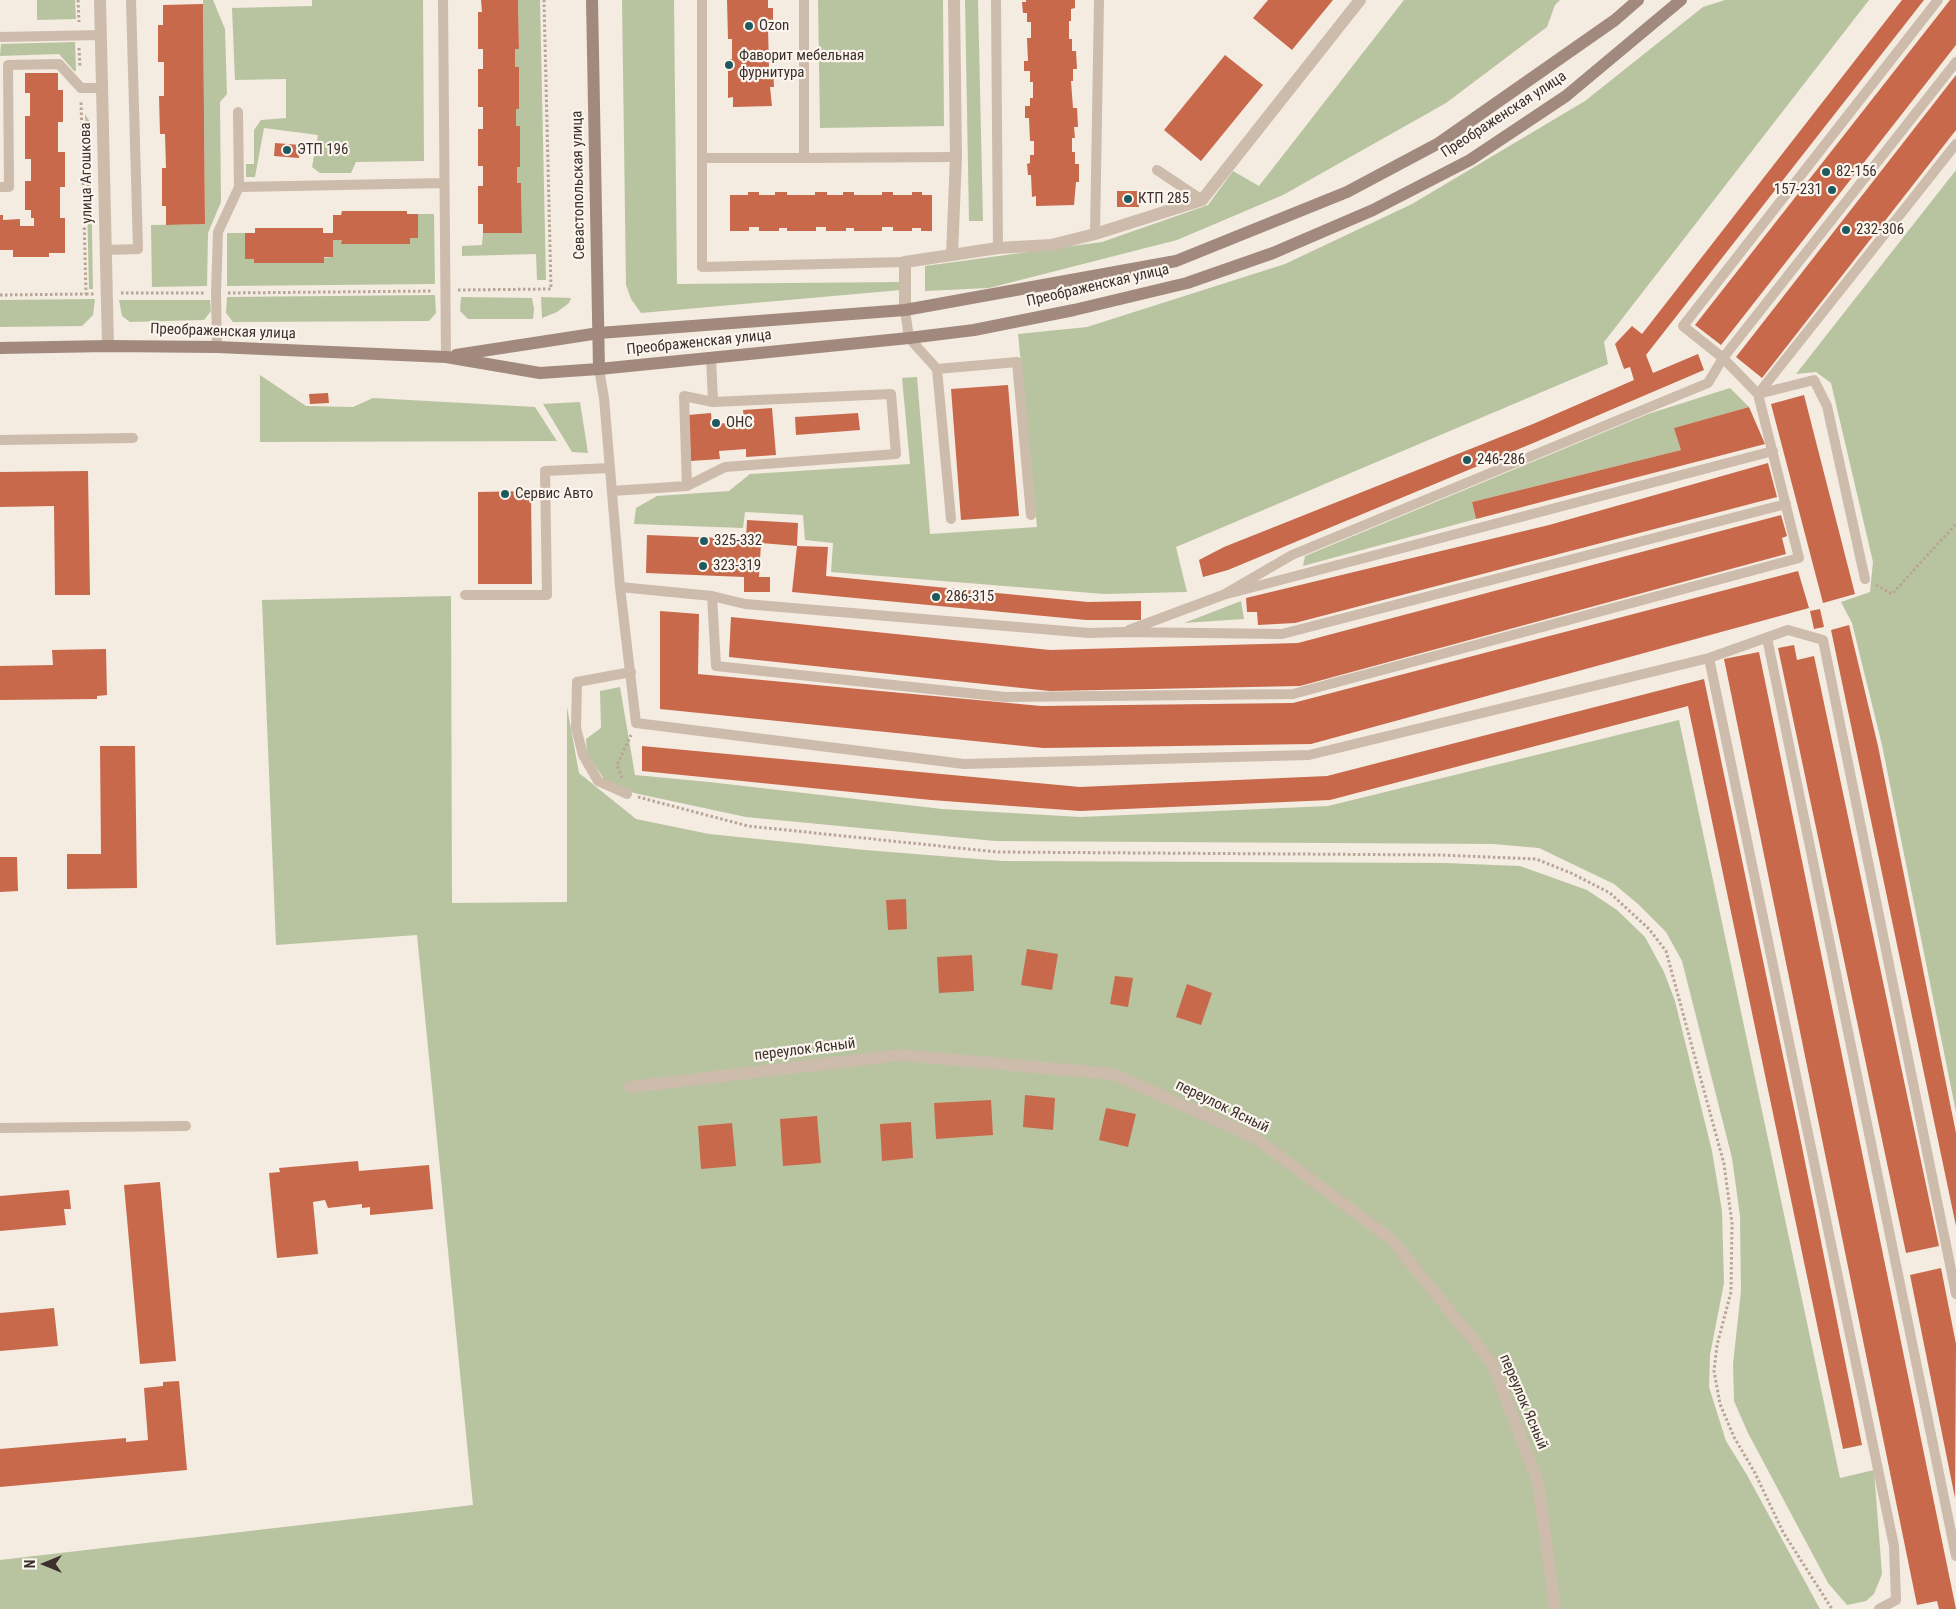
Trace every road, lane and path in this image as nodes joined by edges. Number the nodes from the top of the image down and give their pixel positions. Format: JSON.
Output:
{"nodes":[{"id":1,"x":78,"y":0,"type":"edge"},
{"id":2,"x":100,"y":0,"type":"edge"},
{"id":3,"x":131,"y":0,"type":"edge"},
{"id":4,"x":443,"y":0,"type":"edge"},
{"id":5,"x":544,"y":0,"type":"edge"},
{"id":6,"x":592,"y":0,"type":"edge"},
{"id":7,"x":702,"y":0,"type":"edge"},
{"id":8,"x":804,"y":0,"type":"edge"},
{"id":9,"x":954,"y":0,"type":"edge"},
{"id":10,"x":996,"y":0,"type":"edge"},
{"id":11,"x":1098,"y":0,"type":"edge"},
{"id":12,"x":1360,"y":0,"type":"edge"},
{"id":13,"x":1638,"y":0,"type":"edge"},
{"id":14,"x":1681,"y":0,"type":"edge"},
{"id":15,"x":1938,"y":0,"type":"edge"},
{"id":16,"x":101,"y":34,"type":"junction"},
{"id":17,"x":79,"y":35,"type":"junction"},
{"id":18,"x":0,"y":37,"type":"edge"},
{"id":19,"x":1956,"y":62,"type":"edge"},
{"id":20,"x":80,"y":88,"type":"junction"},
{"id":21,"x":102,"y":88,"type":"junction"},
{"id":22,"x":238,"y":112,"type":"dead end"},
{"id":23,"x":1956,"y":144,"type":"edge"},
{"id":24,"x":956,"y":157,"type":"junction"},
{"id":25,"x":702,"y":158,"type":"junction"},
{"id":26,"x":804,"y":158,"type":"junction"},
{"id":27,"x":1157,"y":170,"type":"dead end"},
{"id":28,"x":444,"y":182,"type":"junction"},
{"id":29,"x":0,"y":187,"type":"edge"},
{"id":30,"x":239,"y":187,"type":"junction"},
{"id":31,"x":1202,"y":200,"type":"junction"},
{"id":32,"x":1095,"y":234,"type":"junction"},
{"id":33,"x":998,"y":248,"type":"junction"},
{"id":34,"x":106,"y":250,"type":"junction"},
{"id":35,"x":952,"y":255,"type":"junction"},
{"id":36,"x":905,"y":262,"type":"junction"},
{"id":37,"x":445,"y":290,"type":"junction"},
{"id":38,"x":106,"y":293,"type":"junction"},
{"id":39,"x":216,"y":293,"type":"junction"},
{"id":40,"x":86,"y":294,"type":"junction"},
{"id":41,"x":0,"y":295,"type":"edge"},
{"id":42,"x":905,"y":310,"type":"junction"},
{"id":43,"x":599,"y":332,"type":"junction"},
{"id":44,"x":909,"y":338,"type":"junction"},
{"id":45,"x":108,"y":346,"type":"junction"},
{"id":46,"x":217,"y":347,"type":"junction"},
{"id":47,"x":0,"y":348,"type":"edge"},
{"id":48,"x":446,"y":357,"type":"junction"},
{"id":49,"x":711,"y":357,"type":"junction"},
{"id":50,"x":1723,"y":358,"type":"junction"},
{"id":51,"x":600,"y":369,"type":"junction"},
{"id":52,"x":937,"y":369,"type":"junction"},
{"id":53,"x":1758,"y":394,"type":"junction"},
{"id":54,"x":713,"y":402,"type":"junction"},
{"id":55,"x":132,"y":438,"type":"dead end"},
{"id":56,"x":0,"y":440,"type":"edge"},
{"id":57,"x":1773,"y":450,"type":"junction"},
{"id":58,"x":610,"y":468,"type":"junction"},
{"id":59,"x":686,"y":486,"type":"junction"},
{"id":60,"x":612,"y":492,"type":"junction"},
{"id":61,"x":1786,"y":504,"type":"junction"},
{"id":62,"x":1031,"y":515,"type":"dead end"},
{"id":63,"x":951,"y":519,"type":"dead end"},
{"id":64,"x":1956,"y":524,"type":"edge"},
{"id":65,"x":1865,"y":579,"type":"joint"},
{"id":66,"x":620,"y":587,"type":"junction"},
{"id":67,"x":465,"y":595,"type":"dead end"},
{"id":68,"x":1223,"y":595,"type":"junction"},
{"id":69,"x":712,"y":596,"type":"junction"},
{"id":70,"x":1123,"y":632,"type":"junction"},
{"id":71,"x":1767,"y":638,"type":"junction"},
{"id":72,"x":1709,"y":658,"type":"junction"},
{"id":73,"x":631,"y":672,"type":"junction"},
{"id":74,"x":636,"y":723,"type":"junction"},
{"id":75,"x":627,"y":794,"type":"junction"},
{"id":76,"x":630,"y":1087,"type":"dead end"},
{"id":77,"x":186,"y":1126,"type":"dead end"},
{"id":78,"x":0,"y":1128,"type":"edge"},
{"id":79,"x":1956,"y":1294,"type":"edge"},
{"id":80,"x":1956,"y":1556,"type":"edge"},
{"id":81,"x":1555,"y":1609,"type":"edge"},
{"id":82,"x":1832,"y":1609,"type":"edge"},
{"id":83,"x":1879,"y":1609,"type":"edge"}],
"edges":[{"from":1,"to":17,"type":"path"},
{"from":2,"to":16,"type":"street","name":"улица Агошкова"},
{"from":3,"to":34,"type":"lane"},
{"from":4,"to":28,"type":"lane"},
{"from":5,"to":37,"type":"path"},
{"from":6,"to":43,"type":"main road","name":"Севастопольская улица"},
{"from":7,"to":25,"type":"lane"},
{"from":8,"to":26,"type":"lane"},
{"from":9,"to":24,"type":"street"},
{"from":10,"to":33,"type":"lane"},
{"from":11,"to":32,"type":"lane"},
{"from":12,"to":31,"type":"street"},
{"from":13,"to":42,"type":"main road","name":"Преображенская улица"},
{"from":14,"to":44,"type":"main road","name":"Преображенская улица"},
{"from":15,"to":50,"type":"lane"},
{"from":16,"to":17,"type":"lane"},
{"from":16,"to":21,"type":"street","name":"улица Агошкова"},
{"from":17,"to":18,"type":"lane"},
{"from":17,"to":20,"type":"path"},
{"from":19,"to":50,"type":"lane"},
{"from":20,"to":21,"type":"lane"},
{"from":20,"to":29,"type":"lane"},
{"from":20,"to":40,"type":"path"},
{"from":21,"to":34,"type":"street","name":"улица Агошкова"},
{"from":22,"to":30,"type":"lane"},
{"from":23,"to":53,"type":"lane"},
{"from":24,"to":26,"type":"lane"},
{"from":24,"to":35,"type":"street"},
{"from":25,"to":26,"type":"lane"},
{"from":25,"to":36,"type":"lane"},
{"from":27,"to":31,"type":"lane"},
{"from":28,"to":30,"type":"lane"},
{"from":28,"to":37,"type":"lane"},
{"from":30,"to":39,"type":"lane"},
{"from":31,"to":32,"type":"street"},
{"from":32,"to":33,"type":"street"},
{"from":33,"to":35,"type":"street"},
{"from":34,"to":38,"type":"street","name":"улица Агошкова"},
{"from":35,"to":36,"type":"street"},
{"from":36,"to":42,"type":"street"},
{"from":37,"to":39,"type":"path"},
{"from":37,"to":48,"type":"lane"},
{"from":38,"to":39,"type":"path"},
{"from":38,"to":40,"type":"path"},
{"from":38,"to":45,"type":"street","name":"улица Агошкова"},
{"from":39,"to":46,"type":"lane"},
{"from":40,"to":41,"type":"path"},
{"from":42,"to":43,"type":"main road","name":"Преображенская улица"},
{"from":42,"to":44,"type":"lane"},
{"from":43,"to":48,"type":"main road","name":"Преображенская улица"},
{"from":43,"to":51,"type":"main road","name":"Севастопольская улица"},
{"from":44,"to":49,"type":"main road","name":"Преображенская улица"},
{"from":44,"to":52,"type":"lane"},
{"from":45,"to":46,"type":"main road","name":"Преображенская улица"},
{"from":45,"to":47,"type":"main road","name":"Преображенская улица"},
{"from":46,"to":48,"type":"main road","name":"Преображенская улица"},
{"from":48,"to":51,"type":"main road","name":"Преображенская улица"},
{"from":49,"to":51,"type":"main road","name":"Преображенская улица"},
{"from":49,"to":54,"type":"lane"},
{"from":50,"to":53,"type":"lane"},
{"from":50,"to":68,"type":"lane"},
{"from":51,"to":58,"type":"lane"},
{"from":52,"to":62,"type":"lane"},
{"from":52,"to":63,"type":"lane"},
{"from":53,"to":57,"type":"lane"},
{"from":53,"to":65,"type":"lane"},
{"from":54,"to":59,"type":"lane"},
{"from":54,"to":59,"type":"lane"},
{"from":55,"to":56,"type":"lane"},
{"from":57,"to":61,"type":"lane"},
{"from":57,"to":68,"type":"lane"},
{"from":58,"to":60,"type":"lane"},
{"from":58,"to":67,"type":"lane"},
{"from":59,"to":60,"type":"lane"},
{"from":60,"to":66,"type":"lane"},
{"from":61,"to":69,"type":"lane"},
{"from":61,"to":70,"type":"lane"},
{"from":64,"to":65,"type":"path"},
{"from":66,"to":69,"type":"lane"},
{"from":66,"to":73,"type":"lane"},
{"from":68,"to":70,"type":"lane"},
{"from":69,"to":70,"type":"lane"},
{"from":71,"to":72,"type":"lane"},
{"from":71,"to":79,"type":"lane"},
{"from":71,"to":80,"type":"lane"},
{"from":72,"to":74,"type":"lane"},
{"from":72,"to":83,"type":"lane"},
{"from":73,"to":74,"type":"lane"},
{"from":73,"to":75,"type":"lane"},
{"from":74,"to":75,"type":"path"},
{"from":75,"to":82,"type":"path"},
{"from":76,"to":81,"type":"street","name":"переулок Ясный"},
{"from":77,"to":78,"type":"lane"}]}
